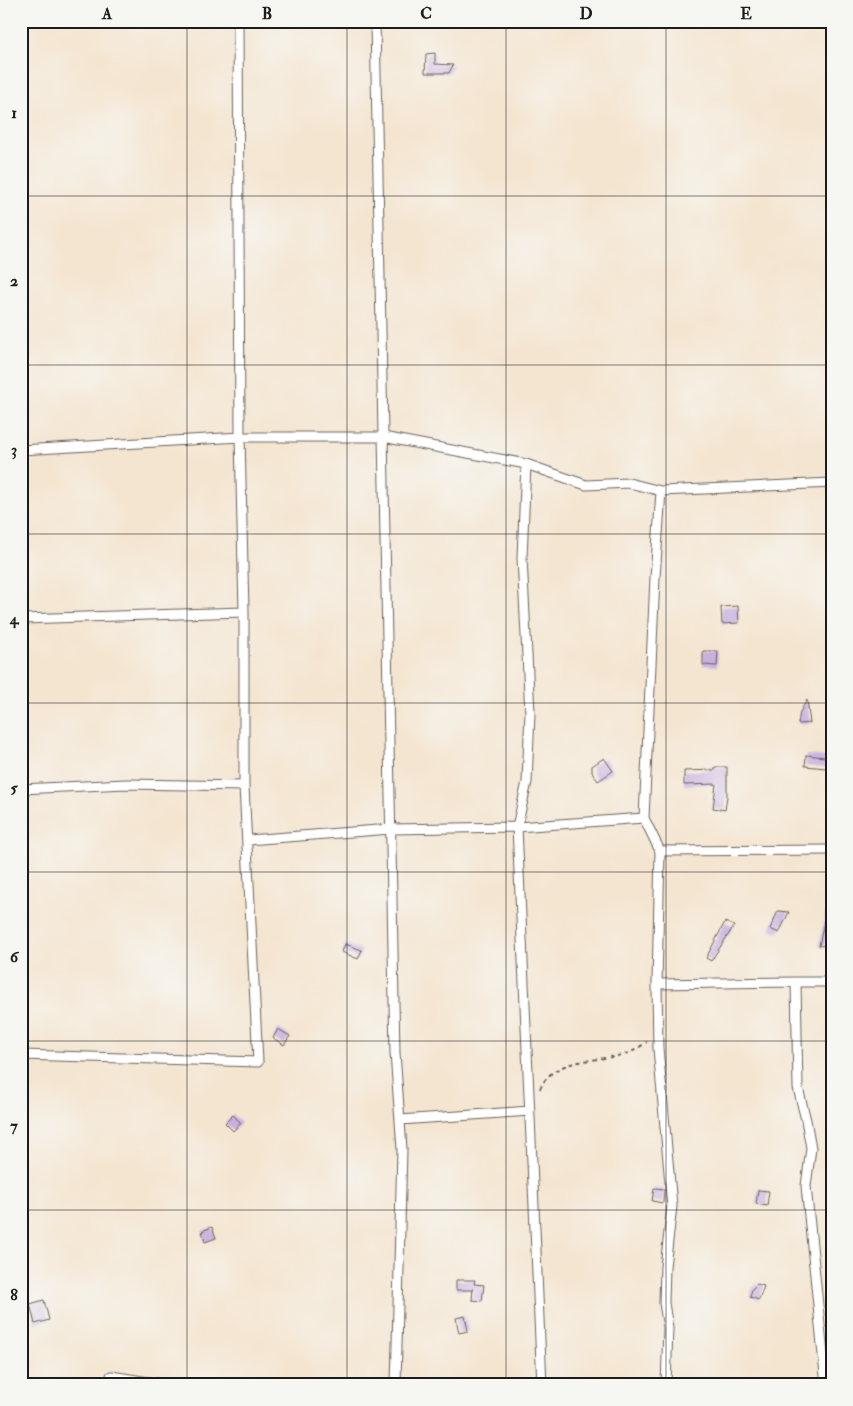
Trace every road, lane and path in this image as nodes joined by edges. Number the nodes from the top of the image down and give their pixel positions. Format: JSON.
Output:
{"nodes":[{"id":1,"x":238,"y":21,"type":"edge"},
{"id":2,"x":375,"y":21,"type":"edge"},
{"id":3,"x":240,"y":437,"type":"junction"},
{"id":4,"x":383,"y":437,"type":"junction"},
{"id":5,"x":21,"y":450,"type":"edge"},
{"id":6,"x":526,"y":464,"type":"junction"},
{"id":7,"x":832,"y":483,"type":"edge"},
{"id":8,"x":661,"y":491,"type":"junction"},
{"id":9,"x":244,"y":612,"type":"junction"},
{"id":10,"x":21,"y":620,"type":"edge"},
{"id":11,"x":244,"y":786,"type":"junction"},
{"id":12,"x":21,"y":789,"type":"edge"},
{"id":13,"x":644,"y":818,"type":"junction"},
{"id":14,"x":517,"y":827,"type":"junction"},
{"id":15,"x":391,"y":829,"type":"junction"},
{"id":16,"x":248,"y":840,"type":"junction"},
{"id":17,"x":832,"y":850,"type":"edge"},
{"id":18,"x":660,"y":851,"type":"junction"},
{"id":19,"x":796,"y":982,"type":"junction"},
{"id":20,"x":832,"y":982,"type":"edge"},
{"id":21,"x":657,"y":984,"type":"junction"},
{"id":22,"x":658,"y":1035,"type":"junction"},
{"id":23,"x":21,"y":1055,"type":"edge"},
{"id":24,"x":530,"y":1111,"type":"junction"},
{"id":25,"x":400,"y":1120,"type":"junction"},
{"id":26,"x":111,"y":1376,"type":"dead end"},
{"id":27,"x":168,"y":1385,"type":"edge"},
{"id":28,"x":396,"y":1385,"type":"edge"},
{"id":29,"x":542,"y":1385,"type":"edge"},
{"id":30,"x":666,"y":1385,"type":"edge"},
{"id":31,"x":826,"y":1385,"type":"edge"}],
"edges":[{"from":1,"to":3,"type":"street"},
{"from":2,"to":4,"type":"street"},
{"from":3,"to":4,"type":"street"},
{"from":3,"to":5,"type":"street"},
{"from":3,"to":9,"type":"street"},
{"from":4,"to":6,"type":"street"},
{"from":4,"to":15,"type":"street"},
{"from":6,"to":8,"type":"street"},
{"from":6,"to":14,"type":"street"},
{"from":7,"to":8,"type":"street"},
{"from":8,"to":13,"type":"street"},
{"from":9,"to":10,"type":"street"},
{"from":9,"to":11,"type":"street"},
{"from":11,"to":12,"type":"street"},
{"from":11,"to":16,"type":"street"},
{"from":13,"to":14,"type":"street"},
{"from":13,"to":18,"type":"street"},
{"from":14,"to":15,"type":"street"},
{"from":14,"to":24,"type":"street"},
{"from":15,"to":16,"type":"street"},
{"from":15,"to":25,"type":"street"},
{"from":16,"to":23,"type":"street"},
{"from":17,"to":18,"type":"street"},
{"from":18,"to":21,"type":"street"},
{"from":19,"to":20,"type":"street"},
{"from":19,"to":21,"type":"street"},
{"from":19,"to":31,"type":"street"},
{"from":21,"to":22,"type":"street"},
{"from":22,"to":24,"type":"path"},
{"from":22,"to":30,"type":"street"},
{"from":24,"to":25,"type":"street"},
{"from":24,"to":29,"type":"street"},
{"from":25,"to":28,"type":"street"},
{"from":26,"to":27,"type":"street"}]}
